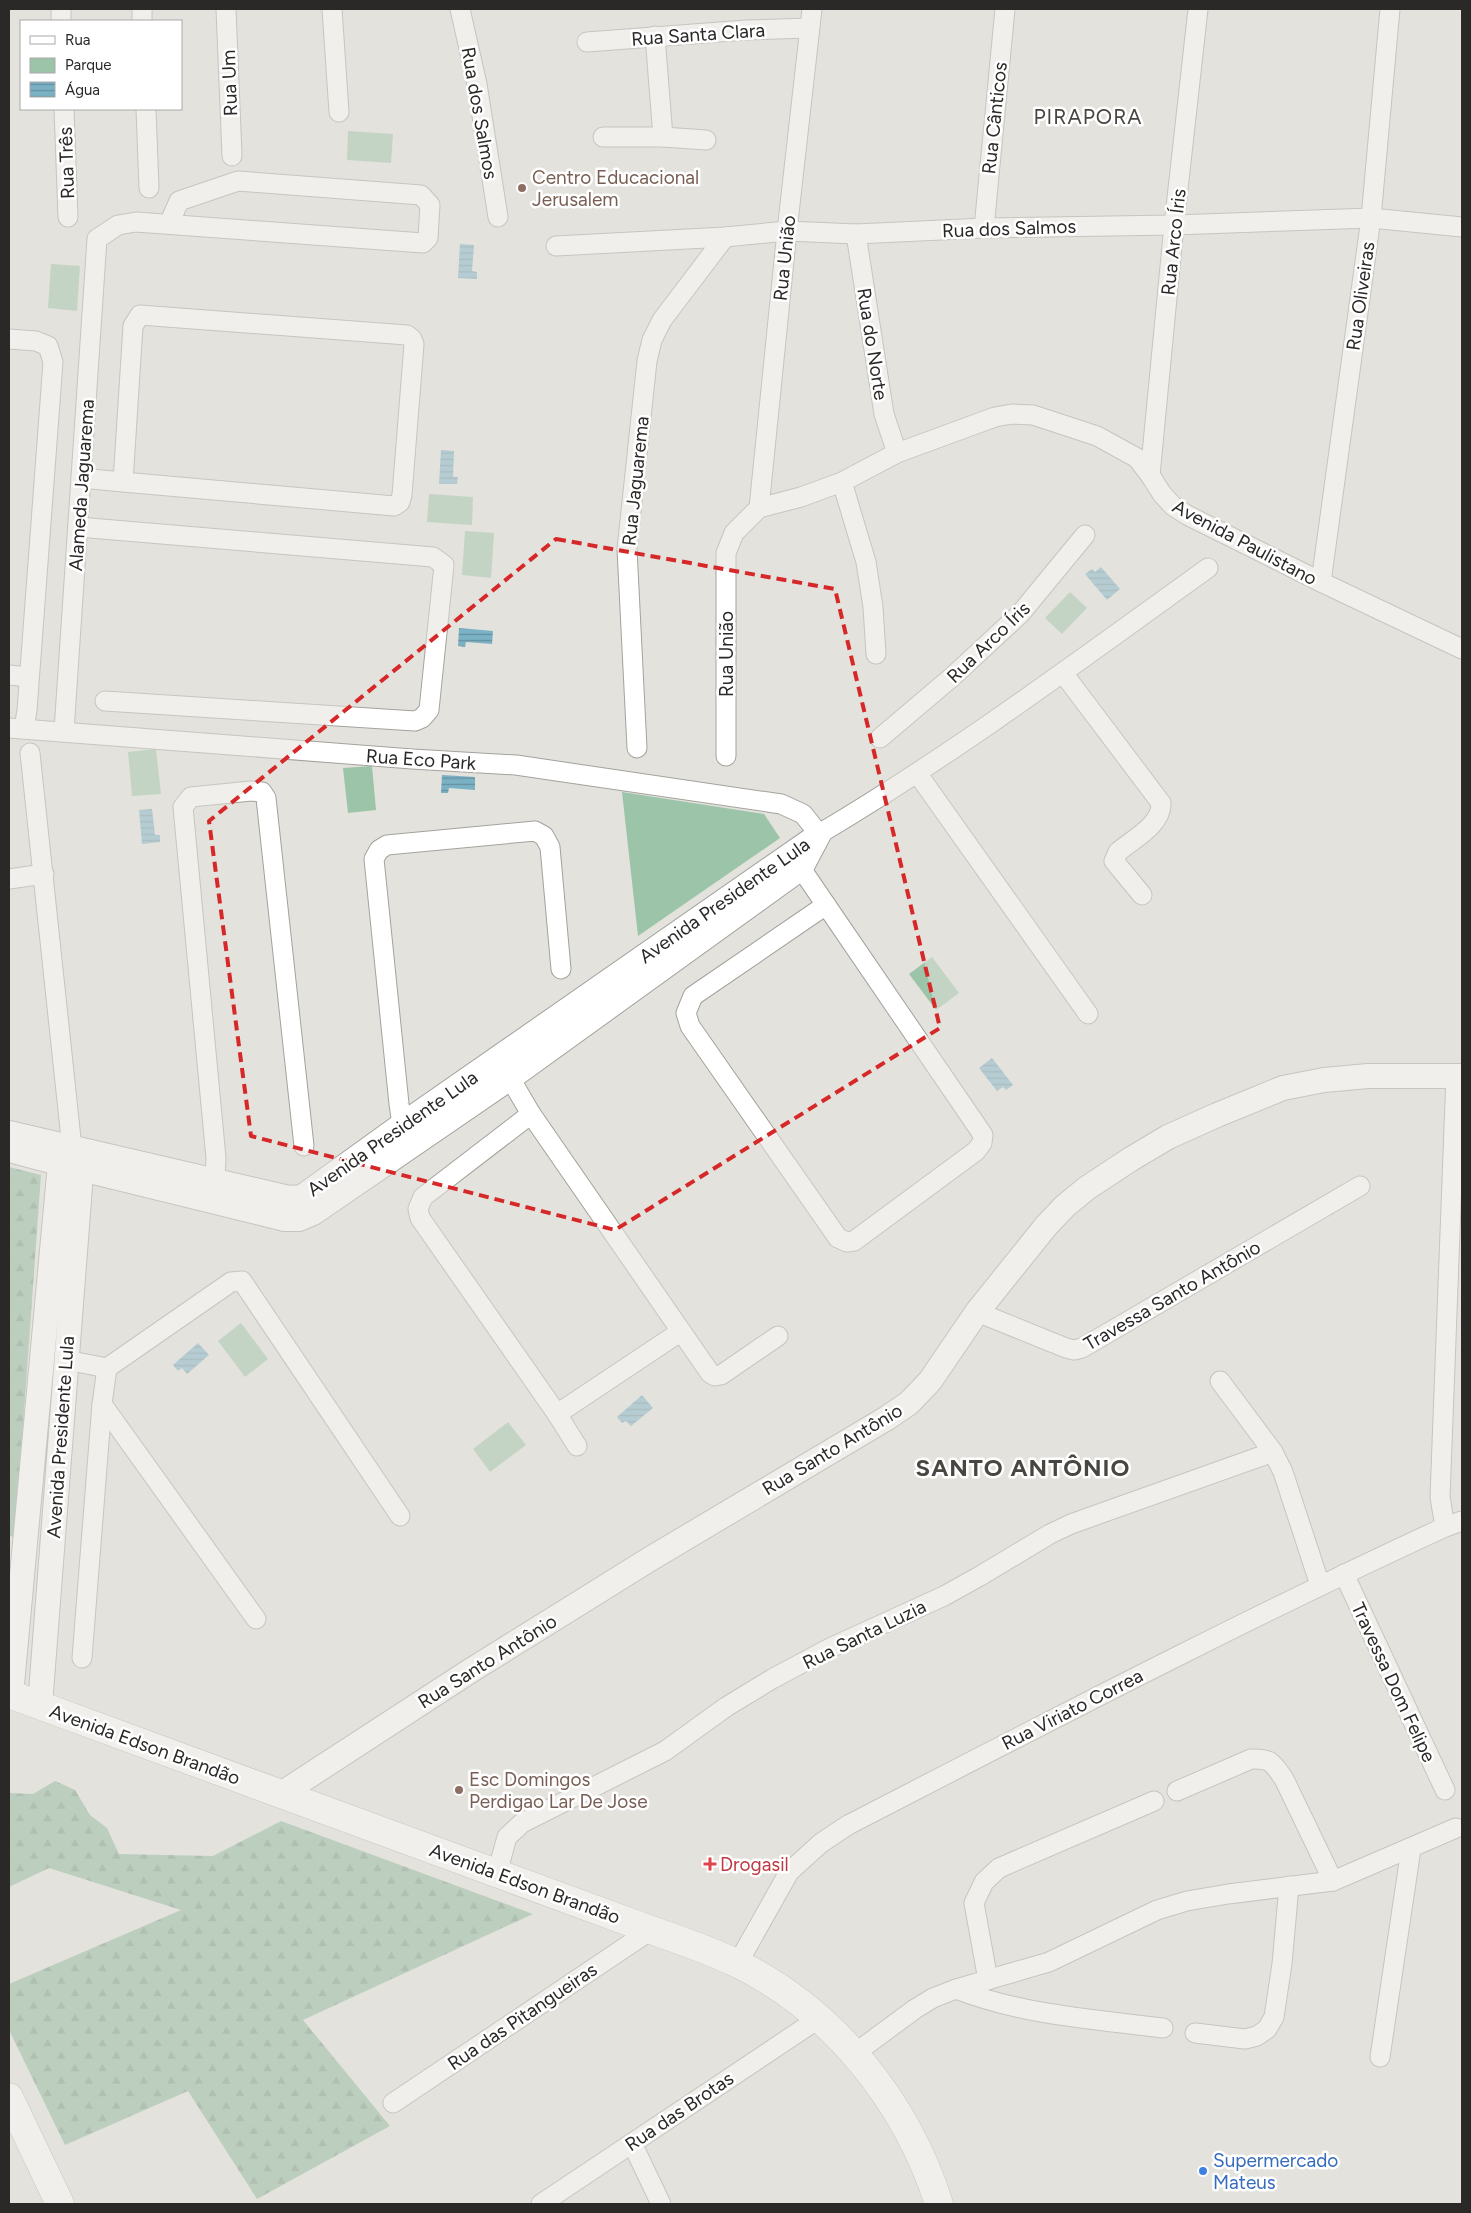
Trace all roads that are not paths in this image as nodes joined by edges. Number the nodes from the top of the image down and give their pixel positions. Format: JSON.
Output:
{"nodes":[{"id":1,"x":226,"y":9,"type":"edge"},
{"id":2,"x":332,"y":9,"type":"edge"},
{"id":3,"x":460,"y":9,"type":"edge"},
{"id":4,"x":812,"y":9,"type":"edge"},
{"id":5,"x":1005,"y":9,"type":"edge"},
{"id":6,"x":1198,"y":9,"type":"edge"},
{"id":7,"x":1390,"y":9,"type":"edge"},
{"id":8,"x":809,"y":28,"type":"junction"},
{"id":9,"x":656,"y":36,"type":"junction"},
{"id":10,"x":587,"y":42,"type":"dead end"},
{"id":11,"x":64,"y":110,"type":"edge"},
{"id":12,"x":146,"y":110,"type":"edge"},
{"id":13,"x":339,"y":112,"type":"dead end"},
{"id":14,"x":603,"y":137,"type":"dead end"},
{"id":15,"x":663,"y":137,"type":"junction"},
{"id":16,"x":706,"y":140,"type":"dead end"},
{"id":17,"x":232,"y":156,"type":"dead end"},
{"id":18,"x":149,"y":188,"type":"dead end"},
{"id":19,"x":68,"y":217,"type":"dead end"},
{"id":20,"x":498,"y":217,"type":"dead end"},
{"id":21,"x":1371,"y":218,"type":"junction"},
{"id":22,"x":169,"y":224,"type":"junction"},
{"id":23,"x":1174,"y":225,"type":"junction"},
{"id":24,"x":984,"y":228,"type":"junction"},
{"id":25,"x":1462,"y":228,"type":"edge"},
{"id":26,"x":787,"y":232,"type":"junction"},
{"id":27,"x":856,"y":234,"type":"junction"},
{"id":28,"x":725,"y":237,"type":"junction"},
{"id":29,"x":556,"y":246,"type":"dead end"},
{"id":30,"x":9,"y":339,"type":"edge"},
{"id":31,"x":898,"y":453,"type":"junction"},
{"id":32,"x":1150,"y":475,"type":"junction"},
{"id":33,"x":81,"y":478,"type":"junction"},
{"id":34,"x":123,"y":482,"type":"junction"},
{"id":35,"x":842,"y":482,"type":"junction"},
{"id":36,"x":760,"y":508,"type":"junction"},
{"id":37,"x":78,"y":527,"type":"junction"},
{"id":38,"x":1085,"y":535,"type":"dead end"},
{"id":39,"x":726,"y":553,"type":"joint"},
{"id":40,"x":1208,"y":568,"type":"dead end"},
{"id":41,"x":1321,"y":582,"type":"junction"},
{"id":42,"x":1462,"y":649,"type":"edge"},
{"id":43,"x":876,"y":654,"type":"dead end"},
{"id":44,"x":1063,"y":672,"type":"junction"},
{"id":45,"x":9,"y":675,"type":"edge"},
{"id":46,"x":30,"y":677,"type":"junction"},
{"id":47,"x":105,"y":701,"type":"dead end"},
{"id":48,"x":16,"y":728,"type":"edge"},
{"id":49,"x":64,"y":731,"type":"junction"},
{"id":50,"x":880,"y":738,"type":"dead end"},
{"id":51,"x":637,"y":748,"type":"dead end"},
{"id":52,"x":30,"y":753,"type":"dead end"},
{"id":53,"x":726,"y":756,"type":"dead end"},
{"id":54,"x":917,"y":773,"type":"junction"},
{"id":55,"x":820,"y":834,"type":"junction"},
{"id":56,"x":796,"y":860,"type":"junction"},
{"id":57,"x":44,"y":874,"type":"junction"},
{"id":58,"x":9,"y":878,"type":"edge"},
{"id":59,"x":1142,"y":894,"type":"dead end"},
{"id":60,"x":826,"y":905,"type":"junction"},
{"id":61,"x":562,"y":969,"type":"dead end"},
{"id":62,"x":1088,"y":1014,"type":"dead end"},
{"id":63,"x":498,"y":1058,"type":"junction"},
{"id":64,"x":1459,"y":1076,"type":"edge"},
{"id":65,"x":510,"y":1078,"type":"junction"},
{"id":66,"x":531,"y":1114,"type":"junction"},
{"id":67,"x":9,"y":1133,"type":"edge"},
{"id":68,"x":409,"y":1134,"type":"junction"},
{"id":69,"x":304,"y":1146,"type":"dead end"},
{"id":70,"x":9,"y":1150,"type":"edge"},
{"id":71,"x":71,"y":1160,"type":"junction"},
{"id":72,"x":1360,"y":1186,"type":"dead end"},
{"id":73,"x":214,"y":1191,"type":"junction"},
{"id":74,"x":977,"y":1312,"type":"junction"},
{"id":75,"x":680,"y":1332,"type":"junction"},
{"id":76,"x":778,"y":1336,"type":"dead end"},
{"id":77,"x":66,"y":1360,"type":"junction"},
{"id":78,"x":107,"y":1368,"type":"junction"},
{"id":79,"x":1220,"y":1382,"type":"dead end"},
{"id":80,"x":102,"y":1404,"type":"junction"},
{"id":81,"x":557,"y":1414,"type":"junction"},
{"id":82,"x":577,"y":1446,"type":"dead end"},
{"id":83,"x":1273,"y":1452,"type":"junction"},
{"id":84,"x":30,"y":1496,"type":"junction"},
{"id":85,"x":56,"y":1498,"type":"junction"},
{"id":86,"x":400,"y":1516,"type":"dead end"},
{"id":87,"x":1454,"y":1524,"type":"edge"},
{"id":88,"x":1344,"y":1574,"type":"junction"},
{"id":89,"x":1320,"y":1585,"type":"junction"},
{"id":90,"x":256,"y":1619,"type":"dead end"},
{"id":91,"x":82,"y":1658,"type":"dead end"},
{"id":92,"x":10,"y":1695,"type":"edge"},
{"id":93,"x":40,"y":1705,"type":"junction"},
{"id":94,"x":1445,"y":1790,"type":"dead end"},
{"id":95,"x":1177,"y":1791,"type":"dead end"},
{"id":96,"x":280,"y":1794,"type":"junction"},
{"id":97,"x":1154,"y":1801,"type":"dead end"},
{"id":98,"x":1456,"y":1828,"type":"dead end"},
{"id":99,"x":1411,"y":1849,"type":"junction"},
{"id":100,"x":497,"y":1873,"type":"junction"},
{"id":101,"x":1334,"y":1881,"type":"junction"},
{"id":102,"x":1289,"y":1886,"type":"junction"},
{"id":103,"x":651,"y":1930,"type":"junction"},
{"id":104,"x":738,"y":1963,"type":"junction"},
{"id":105,"x":988,"y":1980,"type":"junction"},
{"id":106,"x":956,"y":1989,"type":"junction"},
{"id":107,"x":818,"y":2019,"type":"junction"},
{"id":108,"x":1163,"y":2028,"type":"dead end"},
{"id":109,"x":1195,"y":2032,"type":"dead end"},
{"id":110,"x":854,"y":2054,"type":"junction"},
{"id":111,"x":1380,"y":2057,"type":"dead end"},
{"id":112,"x":9,"y":2097,"type":"edge"},
{"id":113,"x":393,"y":2103,"type":"dead end"},
{"id":114,"x":632,"y":2143,"type":"junction"},
{"id":115,"x":60,"y":2204,"type":"edge"},
{"id":116,"x":541,"y":2204,"type":"edge"},
{"id":117,"x":661,"y":2204,"type":"edge"},
{"id":118,"x":939,"y":2204,"type":"edge"}],
"edges":[{"from":1,"to":17,"type":"street","name":"Rua Um"},
{"from":2,"to":13,"type":"street"},
{"from":3,"to":20,"type":"street","name":"Rua dos Salmos"},
{"from":4,"to":8,"type":"street","name":"Rua União"},
{"from":5,"to":24,"type":"street","name":"Rua Cânticos"},
{"from":6,"to":23,"type":"street","name":"Rua Arco Íris"},
{"from":7,"to":21,"type":"street","name":"Rua Oliveiras"},
{"from":8,"to":9,"type":"street","name":"Rua Santa Clara"},
{"from":8,"to":26,"type":"street","name":"Rua União"},
{"from":9,"to":10,"type":"street","name":"Rua Santa Clara"},
{"from":9,"to":15,"type":"street"},
{"from":11,"to":19,"type":"street","name":"Rua Três"},
{"from":12,"to":18,"type":"street"},
{"from":14,"to":15,"type":"street"},
{"from":15,"to":16,"type":"street"},
{"from":21,"to":23,"type":"street","name":"Rua dos Salmos"},
{"from":21,"to":25,"type":"street","name":"Rua dos Salmos"},
{"from":21,"to":41,"type":"street","name":"Rua Oliveiras"},
{"from":22,"to":22,"type":"street"},
{"from":22,"to":33,"type":"street","name":"Alameda Jaguarema"},
{"from":23,"to":24,"type":"street","name":"Rua dos Salmos"},
{"from":23,"to":32,"type":"street","name":"Rua Arco Íris"},
{"from":24,"to":27,"type":"street","name":"Rua dos Salmos"},
{"from":26,"to":27,"type":"street","name":"Rua dos Salmos"},
{"from":26,"to":28,"type":"street","name":"Rua dos Salmos"},
{"from":26,"to":36,"type":"street","name":"Rua União"},
{"from":27,"to":31,"type":"street","name":"Rua do Norte"},
{"from":28,"to":29,"type":"street","name":"Rua dos Salmos"},
{"from":28,"to":51,"type":"street","name":"Rua Jaguarema"},
{"from":30,"to":46,"type":"street"},
{"from":31,"to":32,"type":"street","name":"Avenida Paulistano"},
{"from":31,"to":35,"type":"street","name":"Avenida Paulistano"},
{"from":32,"to":41,"type":"street","name":"Avenida Paulistano"},
{"from":33,"to":34,"type":"street"},
{"from":33,"to":37,"type":"street","name":"Alameda Jaguarema"},
{"from":34,"to":34,"type":"street"},
{"from":35,"to":36,"type":"street","name":"Avenida Paulistano"},
{"from":35,"to":43,"type":"street"},
{"from":36,"to":39,"type":"street","name":"Avenida Paulistano"},
{"from":37,"to":47,"type":"street"},
{"from":37,"to":49,"type":"street","name":"Alameda Jaguarema"},
{"from":38,"to":50,"type":"street","name":"Rua Arco Íris"},
{"from":39,"to":53,"type":"street","name":"Rua União"},
{"from":40,"to":44,"type":"street"},
{"from":41,"to":42,"type":"street","name":"Avenida Paulistano"},
{"from":44,"to":54,"type":"street"},
{"from":44,"to":59,"type":"street"},
{"from":45,"to":46,"type":"street"},
{"from":46,"to":48,"type":"street"},
{"from":48,"to":49,"type":"street","name":"Rua Eco Park"},
{"from":49,"to":55,"type":"street","name":"Rua Eco Park"},
{"from":52,"to":57,"type":"street"},
{"from":54,"to":55,"type":"street"},
{"from":54,"to":62,"type":"street"},
{"from":55,"to":56,"type":"street","name":"Avenida Presidente Lula"},
{"from":56,"to":60,"type":"street"},
{"from":56,"to":63,"type":"street","name":"Avenida Presidente Lula"},
{"from":56,"to":65,"type":"street","name":"Avenida Presidente Lula"},
{"from":57,"to":58,"type":"street"},
{"from":57,"to":71,"type":"street"},
{"from":60,"to":60,"type":"street"},
{"from":61,"to":68,"type":"street"},
{"from":63,"to":65,"type":"street"},
{"from":63,"to":68,"type":"street","name":"Avenida Presidente Lula"},
{"from":64,"to":74,"type":"street","name":"Rua Santo Antônio"},
{"from":64,"to":87,"type":"street"},
{"from":65,"to":66,"type":"street"},
{"from":65,"to":68,"type":"street","name":"Avenida Presidente Lula"},
{"from":66,"to":75,"type":"street"},
{"from":66,"to":81,"type":"street"},
{"from":67,"to":71,"type":"street","name":"Avenida Presidente Lula"},
{"from":68,"to":73,"type":"street","name":"Avenida Presidente Lula"},
{"from":69,"to":73,"type":"street"},
{"from":70,"to":71,"type":"street","name":"Avenida Presidente Lula"},
{"from":71,"to":73,"type":"street","name":"Avenida Presidente Lula"},
{"from":71,"to":77,"type":"street","name":"Avenida Presidente Lula"},
{"from":71,"to":84,"type":"street","name":"Avenida Presidente Lula"},
{"from":72,"to":74,"type":"street","name":"Travessa Santo Antônio"},
{"from":74,"to":96,"type":"street","name":"Rua Santo Antônio"},
{"from":75,"to":76,"type":"street"},
{"from":75,"to":81,"type":"street"},
{"from":77,"to":78,"type":"street"},
{"from":77,"to":85,"type":"street","name":"Avenida Presidente Lula"},
{"from":78,"to":80,"type":"street"},
{"from":78,"to":86,"type":"street"},
{"from":79,"to":83,"type":"street"},
{"from":80,"to":90,"type":"street"},
{"from":80,"to":91,"type":"street"},
{"from":81,"to":82,"type":"street"},
{"from":83,"to":89,"type":"street"},
{"from":83,"to":100,"type":"street","name":"Rua Santa Luzia"},
{"from":84,"to":85,"type":"street"},
{"from":84,"to":92,"type":"street","name":"Avenida Presidente Lula"},
{"from":85,"to":93,"type":"street","name":"Avenida Presidente Lula"},
{"from":87,"to":88,"type":"street","name":"Rua Viriato Correa"},
{"from":88,"to":89,"type":"street","name":"Rua Viriato Correa"},
{"from":88,"to":94,"type":"street","name":"Travessa Dom Felipe"},
{"from":89,"to":104,"type":"street","name":"Rua Viriato Correa"},
{"from":92,"to":93,"type":"main road","name":"Avenida Edson Brandão"},
{"from":93,"to":96,"type":"main road","name":"Avenida Edson Brandão"},
{"from":95,"to":101,"type":"street"},
{"from":96,"to":100,"type":"main road","name":"Avenida Edson Brandão"},
{"from":97,"to":105,"type":"street"},
{"from":98,"to":99,"type":"street"},
{"from":99,"to":101,"type":"street"},
{"from":99,"to":111,"type":"street"},
{"from":100,"to":103,"type":"main road","name":"Avenida Edson Brandão"},
{"from":101,"to":102,"type":"street"},
{"from":102,"to":105,"type":"street"},
{"from":102,"to":109,"type":"street"},
{"from":103,"to":104,"type":"main road","name":"Avenida Edson Brandão"},
{"from":103,"to":113,"type":"street","name":"Rua das Pitangueiras"},
{"from":104,"to":107,"type":"main road","name":"Avenida Edson Brandão"},
{"from":105,"to":106,"type":"street"},
{"from":106,"to":108,"type":"street"},
{"from":106,"to":110,"type":"street"},
{"from":107,"to":110,"type":"main road","name":"Avenida Edson Brandão"},
{"from":107,"to":114,"type":"street","name":"Rua das Brotas"},
{"from":110,"to":118,"type":"main road","name":"Avenida Edson Brandão"},
{"from":112,"to":115,"type":"main road"},
{"from":114,"to":116,"type":"street","name":"Rua das Brotas"},
{"from":114,"to":117,"type":"street"}]}
